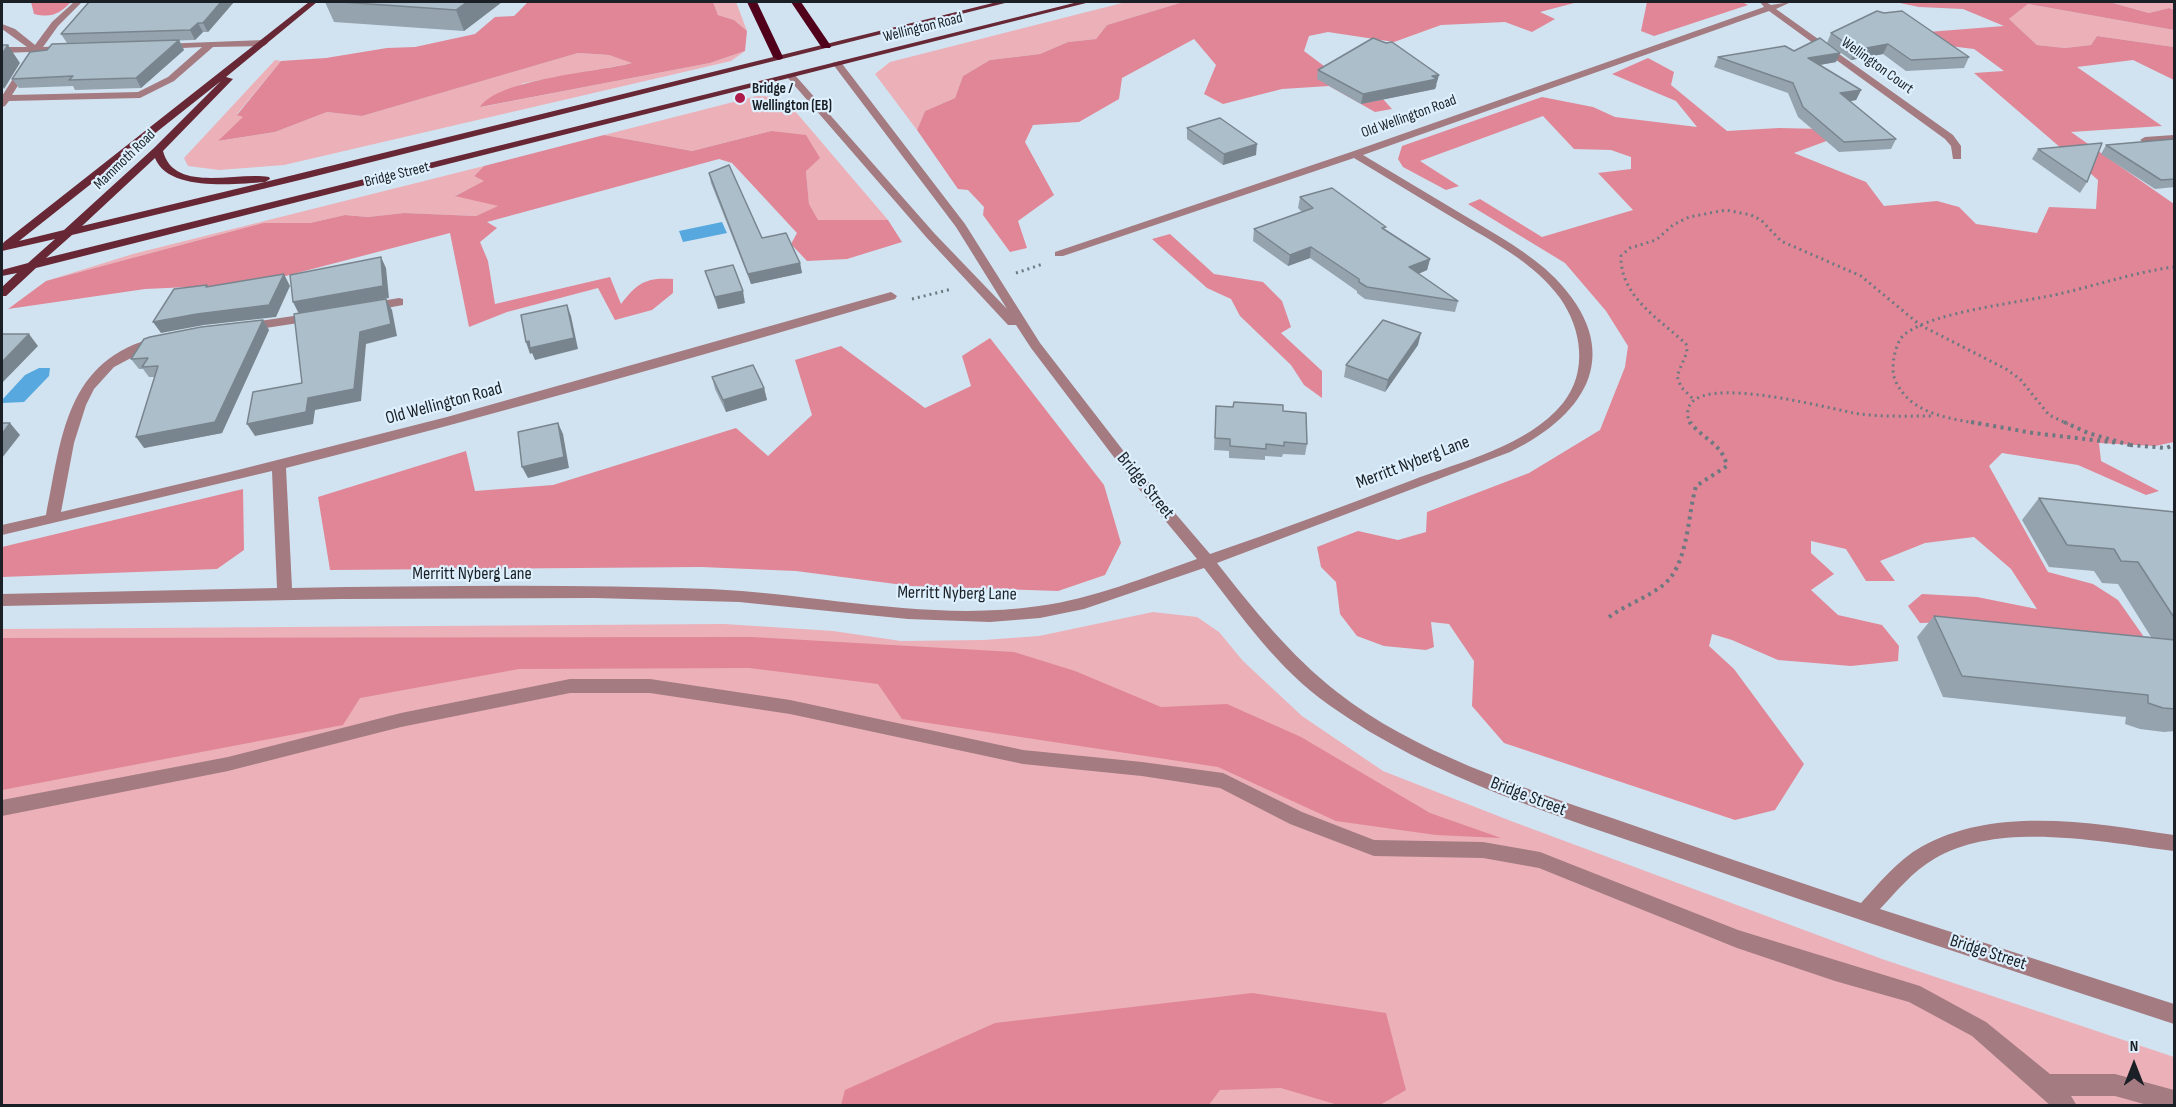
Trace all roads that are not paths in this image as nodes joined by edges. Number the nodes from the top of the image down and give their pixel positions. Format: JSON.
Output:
{"nodes":[{"id":1,"x":78,"y":2,"type":"edge"},
{"id":2,"x":313,"y":2,"type":"edge"},
{"id":3,"x":752,"y":2,"type":"edge"},
{"id":4,"x":796,"y":2,"type":"edge"},
{"id":5,"x":1005,"y":2,"type":"edge"},
{"id":6,"x":1086,"y":2,"type":"edge"},
{"id":7,"x":1759,"y":2,"type":"edge"},
{"id":8,"x":1787,"y":2,"type":"edge"},
{"id":9,"x":1769,"y":6,"type":"junction"},
{"id":10,"x":2,"y":26,"type":"edge"},
{"id":11,"x":264,"y":43,"type":"junction"},
{"id":12,"x":210,"y":45,"type":"junction"},
{"id":13,"x":826,"y":46,"type":"junction"},
{"id":14,"x":152,"y":47,"type":"edge"},
{"id":15,"x":83,"y":49,"type":"edge"},
{"id":16,"x":2,"y":50,"type":"edge"},
{"id":17,"x":36,"y":50,"type":"junction"},
{"id":18,"x":778,"y":57,"type":"junction"},
{"id":19,"x":837,"y":63,"type":"junction"},
{"id":20,"x":791,"y":76,"type":"junction"},
{"id":21,"x":4,"y":99,"type":"edge"},
{"id":22,"x":2175,"y":138,"type":"edge"},
{"id":23,"x":2145,"y":140,"type":"edge"},
{"id":24,"x":158,"y":150,"type":"junction"},
{"id":25,"x":1355,"y":154,"type":"junction"},
{"id":26,"x":1957,"y":157,"type":"dead end"},
{"id":27,"x":303,"y":176,"type":"junction"},
{"id":28,"x":69,"y":232,"type":"junction"},
{"id":29,"x":2,"y":249,"type":"edge"},
{"id":30,"x":1059,"y":254,"type":"road end"},
{"id":31,"x":32,"y":266,"type":"junction"},
{"id":32,"x":2,"y":273,"type":"edge"},
{"id":33,"x":2,"y":293,"type":"edge"},
{"id":34,"x":891,"y":296,"type":"road end"},
{"id":35,"x":399,"y":302,"type":"dead end"},
{"id":36,"x":353,"y":311,"type":"edge"},
{"id":37,"x":330,"y":315,"type":"edge"},
{"id":38,"x":230,"y":329,"type":"edge"},
{"id":39,"x":166,"y":339,"type":"edge"},
{"id":40,"x":1035,"y":345,"type":"junction"},
{"id":41,"x":279,"y":464,"type":"junction"},
{"id":42,"x":52,"y":519,"type":"junction"},
{"id":43,"x":2,"y":530,"type":"edge"},
{"id":44,"x":1207,"y":561,"type":"junction"},
{"id":45,"x":285,"y":594,"type":"junction"},
{"id":46,"x":2,"y":600,"type":"edge"},
{"id":47,"x":2,"y":808,"type":"edge"},
{"id":48,"x":2175,"y":843,"type":"edge"},
{"id":49,"x":1864,"y":913,"type":"junction"},
{"id":50,"x":2175,"y":1014,"type":"edge"},
{"id":51,"x":2046,"y":1085,"type":"junction"},
{"id":52,"x":2175,"y":1101,"type":"edge"},
{"id":53,"x":2066,"y":1106,"type":"edge"}],
"edges":[{"from":1,"to":17,"type":"street"},
{"from":2,"to":11,"type":"main road","name":"Mammoth Road"},
{"from":3,"to":18,"type":"highway"},
{"from":4,"to":13,"type":"highway"},
{"from":5,"to":13,"type":"main road","name":"Wellington Road"},
{"from":6,"to":19,"type":"main road","name":"Wellington Road"},
{"from":7,"to":9,"type":"street"},
{"from":8,"to":9,"type":"street","name":"Old Wellington Road"},
{"from":9,"to":25,"type":"street","name":"Old Wellington Road"},
{"from":9,"to":26,"type":"street","name":"Wellington Court"},
{"from":10,"to":17,"type":"street"},
{"from":11,"to":12,"type":"street"},
{"from":11,"to":24,"type":"main road","name":"Mammoth Road"},
{"from":11,"to":29,"type":"main road","name":"Mammoth Road"},
{"from":12,"to":14,"type":"street"},
{"from":12,"to":21,"type":"street"},
{"from":13,"to":18,"type":"main road","name":"Bridge Street"},
{"from":13,"to":19,"type":"main road","name":"Bridge Street"},
{"from":15,"to":17,"type":"street"},
{"from":16,"to":17,"type":"street"},
{"from":17,"to":21,"type":"street"},
{"from":18,"to":20,"type":"main road","name":"Bridge Street"},
{"from":18,"to":27,"type":"main road","name":"Bridge Street"},
{"from":19,"to":20,"type":"main road","name":"Bridge Street"},
{"from":19,"to":40,"type":"street","name":"Bridge Street"},
{"from":20,"to":31,"type":"main road","name":"Bridge Street"},
{"from":20,"to":40,"type":"street","name":"Bridge Street"},
{"from":22,"to":23,"type":"street"},
{"from":24,"to":27,"type":"main road"},
{"from":24,"to":28,"type":"main road","name":"Mammoth Road"},
{"from":25,"to":30,"type":"street","name":"Old Wellington Road"},
{"from":25,"to":44,"type":"street","name":"Merritt Nyberg Lane"},
{"from":27,"to":28,"type":"main road","name":"Bridge Street"},
{"from":28,"to":29,"type":"main road","name":"Bridge Street"},
{"from":28,"to":31,"type":"main road","name":"Mammoth Road"},
{"from":29,"to":31,"type":"main road"},
{"from":31,"to":32,"type":"main road","name":"Bridge Street"},
{"from":31,"to":33,"type":"main road","name":"Mammoth Road"},
{"from":34,"to":41,"type":"street","name":"Old Wellington Road"},
{"from":35,"to":36,"type":"street"},
{"from":37,"to":38,"type":"street"},
{"from":39,"to":42,"type":"street"},
{"from":40,"to":44,"type":"street","name":"Bridge Street"},
{"from":41,"to":42,"type":"street","name":"Old Wellington Road"},
{"from":41,"to":45,"type":"street"},
{"from":42,"to":43,"type":"street","name":"Old Wellington Road"},
{"from":44,"to":45,"type":"street","name":"Merritt Nyberg Lane"},
{"from":44,"to":49,"type":"street","name":"Bridge Street"},
{"from":45,"to":46,"type":"street","name":"Merritt Nyberg Lane"},
{"from":47,"to":51,"type":"street"},
{"from":48,"to":49,"type":"street"},
{"from":49,"to":50,"type":"street","name":"Bridge Street"},
{"from":51,"to":52,"type":"street"},
{"from":51,"to":53,"type":"street"}]}
